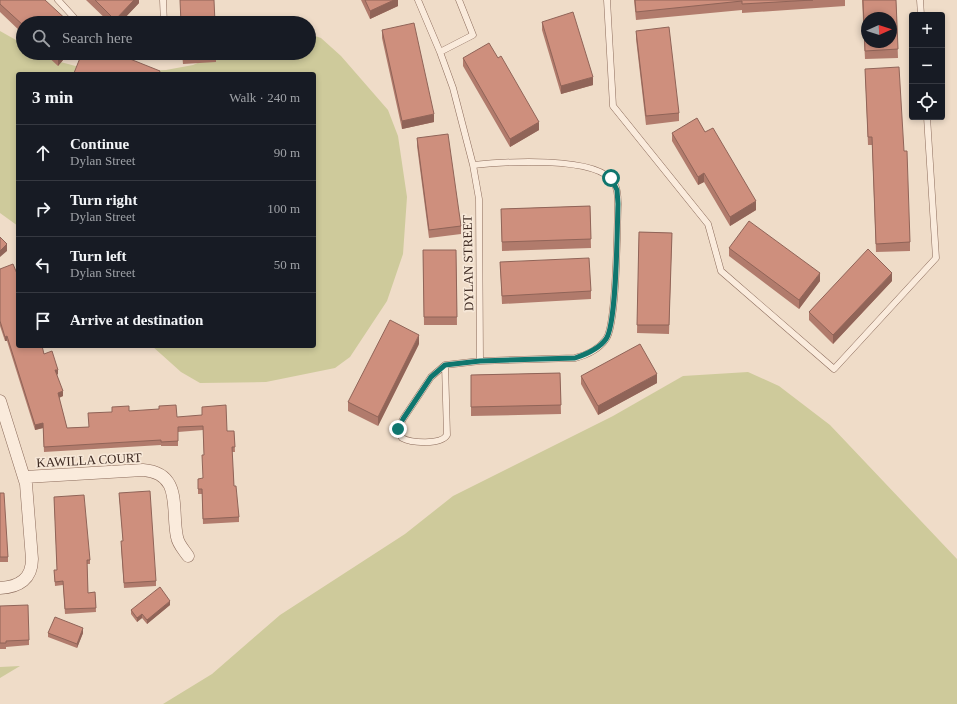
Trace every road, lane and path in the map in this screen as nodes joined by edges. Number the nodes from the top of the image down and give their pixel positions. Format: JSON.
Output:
{"nodes":[{"id":1,"x":58,"y":0,"type":"edge"},
{"id":2,"x":163,"y":0,"type":"edge"},
{"id":3,"x":418,"y":0,"type":"edge"},
{"id":4,"x":459,"y":0,"type":"edge"},
{"id":5,"x":607,"y":0,"type":"edge"},
{"id":6,"x":920,"y":0,"type":"edge"},
{"id":7,"x":921,"y":12,"type":"edge"},
{"id":8,"x":73,"y":16,"type":"edge"},
{"id":9,"x":164,"y":16,"type":"edge"},
{"id":10,"x":440,"y":52,"type":"junction"},
{"id":11,"x":927,"y":120,"type":"edge"},
{"id":12,"x":473,"y":165,"type":"junction"},
{"id":13,"x":480,"y":361,"type":"junction"},
{"id":14,"x":445,"y":365,"type":"junction"},
{"id":15,"x":0,"y":401,"type":"edge"},
{"id":16,"x":25,"y":477,"type":"junction"},
{"id":17,"x":188,"y":556,"type":"dead end"},
{"id":18,"x":0,"y":588,"type":"edge"}],
"edges":[{"from":1,"to":8,"type":"lane"},
{"from":2,"to":9,"type":"lane"},
{"from":3,"to":10,"type":"lane","name":"DYLAN STREET"},
{"from":4,"to":10,"type":"lane"},
{"from":5,"to":11,"type":"lane"},
{"from":6,"to":7,"type":"lane"},
{"from":10,"to":12,"type":"lane","name":"DYLAN STREET"},
{"from":12,"to":13,"type":"lane","name":"DYLAN STREET"},
{"from":12,"to":13,"type":"lane"},
{"from":13,"to":14,"type":"lane"},
{"from":14,"to":14,"type":"lane"},
{"from":15,"to":16,"type":"street"},
{"from":16,"to":17,"type":"street","name":"KAWILLA COURT"},
{"from":16,"to":18,"type":"street"}]}
